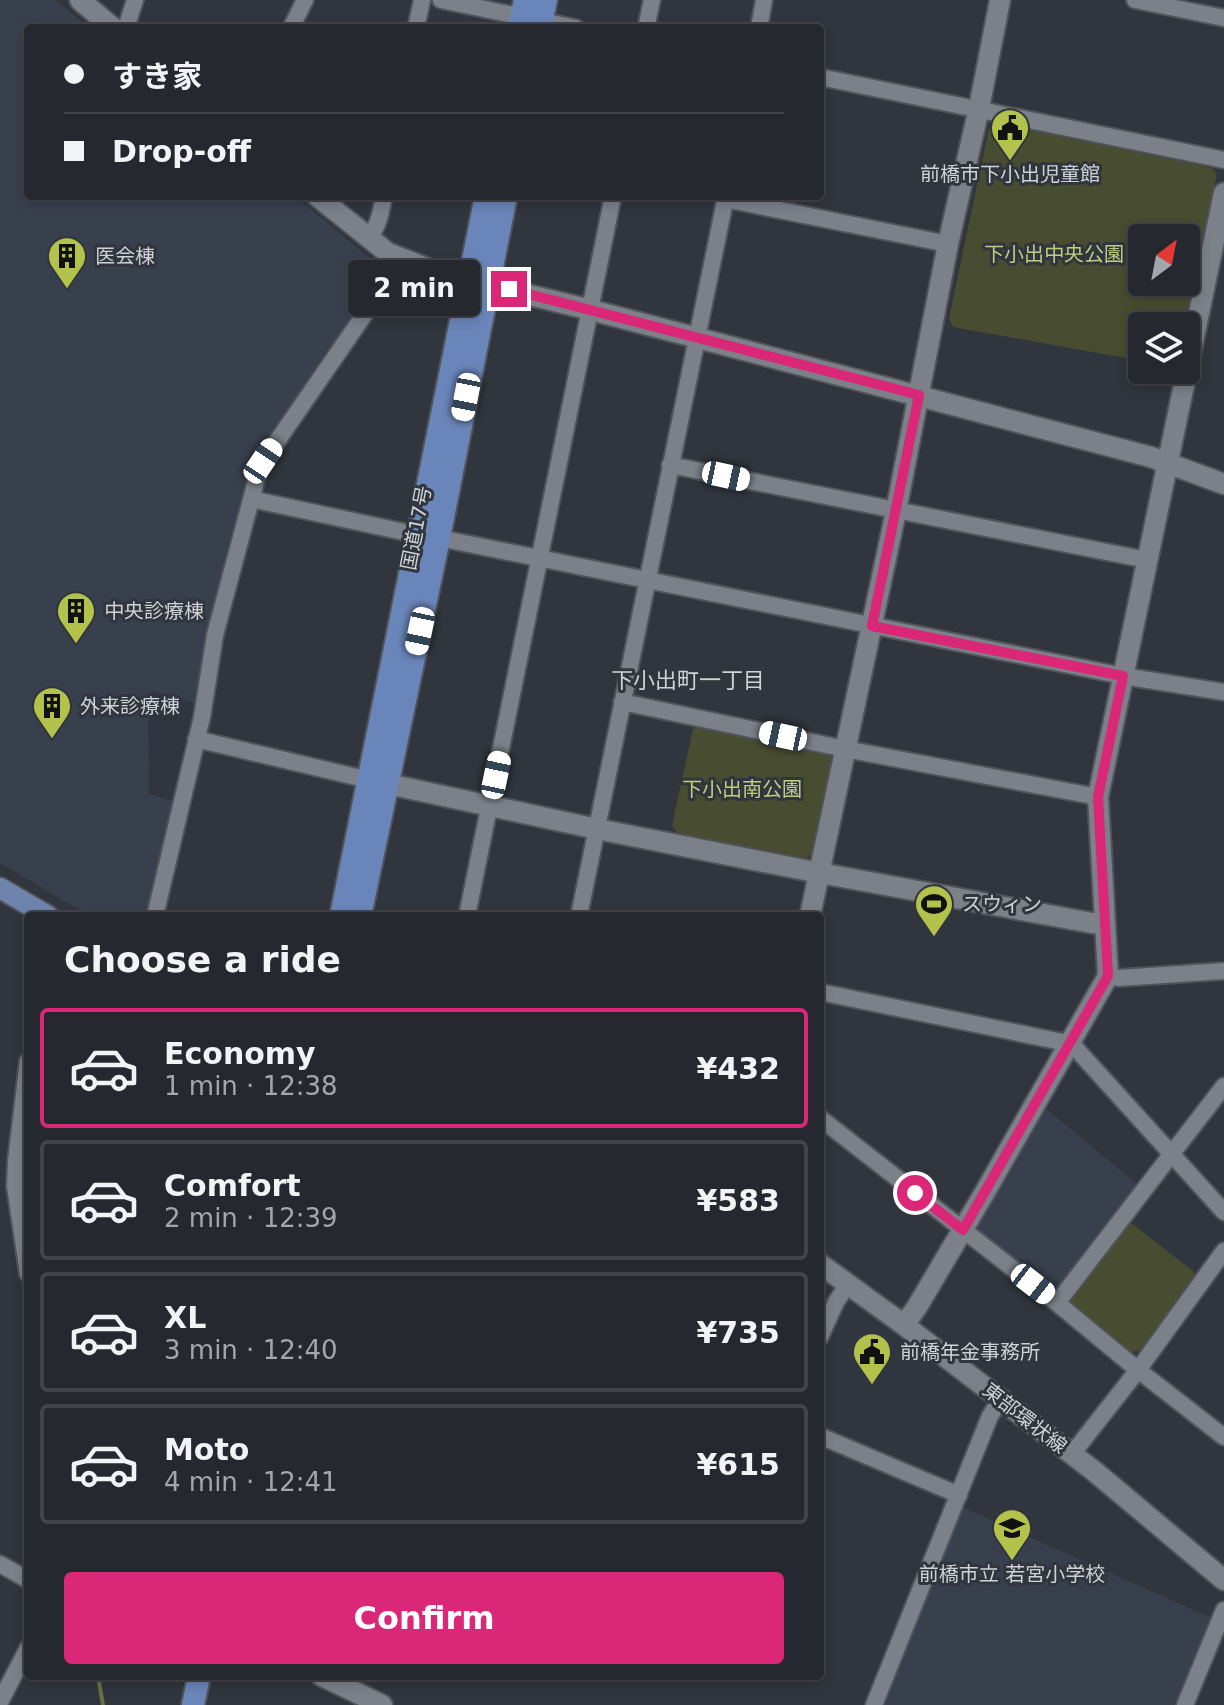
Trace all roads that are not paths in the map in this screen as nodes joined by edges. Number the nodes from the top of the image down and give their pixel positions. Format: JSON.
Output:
{"nodes":[{"id":1,"x":80,"y":0,"type":"edge"},
{"id":2,"x":135,"y":0,"type":"edge"},
{"id":3,"x":305,"y":0,"type":"edge"},
{"id":4,"x":422,"y":0,"type":"edge"},
{"id":5,"x":441,"y":0,"type":"edge"},
{"id":6,"x":652,"y":0,"type":"edge"},
{"id":7,"x":764,"y":0,"type":"edge"},
{"id":8,"x":1000,"y":0,"type":"edge"},
{"id":9,"x":1135,"y":0,"type":"edge"},
{"id":10,"x":532,"y":16,"type":"edge"},
{"id":11,"x":1224,"y":18,"type":"edge"},
{"id":12,"x":108,"y":24,"type":"edge"},
{"id":13,"x":127,"y":24,"type":"edge"},
{"id":14,"x":293,"y":24,"type":"edge"},
{"id":15,"x":417,"y":24,"type":"edge"},
{"id":16,"x":561,"y":24,"type":"edge"},
{"id":17,"x":647,"y":24,"type":"edge"},
{"id":18,"x":760,"y":24,"type":"edge"},
{"id":19,"x":824,"y":78,"type":"edge"},
{"id":20,"x":979,"y":108,"type":"junction"},
{"id":21,"x":1224,"y":160,"type":"edge"},
{"id":22,"x":1224,"y":193,"type":"edge"},
{"id":23,"x":322,"y":200,"type":"edge"},
{"id":24,"x":383,"y":200,"type":"edge"},
{"id":25,"x":486,"y":200,"type":"edge"},
{"id":26,"x":505,"y":200,"type":"edge"},
{"id":27,"x":612,"y":200,"type":"edge"},
{"id":28,"x":726,"y":200,"type":"edge"},
{"id":29,"x":736,"y":200,"type":"edge"},
{"id":30,"x":369,"y":238,"type":"junction"},
{"id":31,"x":948,"y":244,"type":"junction"},
{"id":32,"x":400,"y":259,"type":"junction"},
{"id":33,"x":479,"y":282,"type":"junction"},
{"id":34,"x":591,"y":310,"type":"junction"},
{"id":35,"x":696,"y":338,"type":"junction"},
{"id":36,"x":919,"y":395,"type":"junction"},
{"id":37,"x":1168,"y":462,"type":"junction"},
{"id":38,"x":670,"y":465,"type":"junction"},
{"id":39,"x":1224,"y":484,"type":"edge"},
{"id":40,"x":251,"y":499,"type":"junction"},
{"id":41,"x":896,"y":511,"type":"junction"},
{"id":42,"x":428,"y":537,"type":"junction"},
{"id":43,"x":540,"y":559,"type":"junction"},
{"id":44,"x":1147,"y":560,"type":"junction"},
{"id":45,"x":647,"y":581,"type":"junction"},
{"id":46,"x":872,"y":626,"type":"junction"},
{"id":47,"x":1123,"y":676,"type":"junction"},
{"id":48,"x":1224,"y":692,"type":"edge"},
{"id":49,"x":622,"y":702,"type":"junction"},
{"id":50,"x":196,"y":739,"type":"junction"},
{"id":51,"x":845,"y":749,"type":"junction"},
{"id":52,"x":378,"y":783,"type":"junction"},
{"id":53,"x":1098,"y":797,"type":"junction"},
{"id":54,"x":490,"y":806,"type":"junction"},
{"id":55,"x":597,"y":829,"type":"junction"},
{"id":56,"x":820,"y":873,"type":"junction"},
{"id":57,"x":0,"y":888,"type":"edge"},
{"id":58,"x":41,"y":912,"type":"edge"},
{"id":59,"x":156,"y":912,"type":"edge"},
{"id":60,"x":342,"y":912,"type":"edge"},
{"id":61,"x":361,"y":912,"type":"edge"},
{"id":62,"x":468,"y":912,"type":"edge"},
{"id":63,"x":580,"y":912,"type":"edge"},
{"id":64,"x":811,"y":912,"type":"edge"},
{"id":65,"x":1104,"y":922,"type":"junction"},
{"id":66,"x":1224,"y":971,"type":"edge"},
{"id":67,"x":1108,"y":976,"type":"junction"},
{"id":68,"x":824,"y":993,"type":"edge"},
{"id":69,"x":1070,"y":1042,"type":"junction"},
{"id":70,"x":1224,"y":1086,"type":"edge"},
{"id":71,"x":24,"y":1094,"type":"edge"},
{"id":72,"x":824,"y":1121,"type":"edge"},
{"id":73,"x":1171,"y":1154,"type":"junction"},
{"id":74,"x":1224,"y":1212,"type":"edge"},
{"id":75,"x":963,"y":1230,"type":"junction"},
{"id":76,"x":24,"y":1247,"type":"edge"},
{"id":77,"x":1224,"y":1251,"type":"edge"},
{"id":78,"x":824,"y":1267,"type":"edge"},
{"id":79,"x":848,"y":1284,"type":"junction"},
{"id":80,"x":1057,"y":1303,"type":"junction"},
{"id":81,"x":904,"y":1325,"type":"junction"},
{"id":82,"x":824,"y":1328,"type":"edge"},
{"id":83,"x":1138,"y":1370,"type":"junction"},
{"id":84,"x":1001,"y":1399,"type":"junction"},
{"id":85,"x":1224,"y":1437,"type":"edge"},
{"id":86,"x":824,"y":1438,"type":"edge"},
{"id":87,"x":1072,"y":1454,"type":"junction"},
{"id":88,"x":959,"y":1495,"type":"junction"},
{"id":89,"x":0,"y":1564,"type":"edge"},
{"id":90,"x":24,"y":1578,"type":"edge"},
{"id":91,"x":1224,"y":1580,"type":"edge"},
{"id":92,"x":1224,"y":1610,"type":"edge"},
{"id":93,"x":24,"y":1656,"type":"edge"},
{"id":94,"x":198,"y":1680,"type":"edge"},
{"id":95,"x":330,"y":1680,"type":"edge"},
{"id":96,"x":0,"y":1702,"type":"edge"},
{"id":97,"x":193,"y":1705,"type":"edge"},
{"id":98,"x":382,"y":1705,"type":"edge"},
{"id":99,"x":874,"y":1705,"type":"edge"},
{"id":100,"x":1185,"y":1705,"type":"edge"}],
"edges":[{"from":1,"to":12,"type":"street"},
{"from":2,"to":13,"type":"street"},
{"from":3,"to":14,"type":"street"},
{"from":4,"to":15,"type":"street"},
{"from":5,"to":10,"type":"street"},
{"from":6,"to":17,"type":"street"},
{"from":7,"to":18,"type":"street"},
{"from":8,"to":20,"type":"street"},
{"from":9,"to":11,"type":"street"},
{"from":10,"to":16,"type":"street"},
{"from":19,"to":20,"type":"street"},
{"from":20,"to":21,"type":"street"},
{"from":20,"to":31,"type":"street"},
{"from":22,"to":37,"type":"street"},
{"from":23,"to":30,"type":"street"},
{"from":24,"to":30,"type":"street"},
{"from":25,"to":33,"type":"highway","name":"国道17号"},
{"from":26,"to":33,"type":"highway","name":"国道17号"},
{"from":27,"to":34,"type":"street"},
{"from":28,"to":35,"type":"street"},
{"from":29,"to":31,"type":"street"},
{"from":30,"to":32,"type":"street"},
{"from":31,"to":36,"type":"street"},
{"from":32,"to":33,"type":"street"},
{"from":32,"to":40,"type":"street"},
{"from":33,"to":34,"type":"street"},
{"from":33,"to":42,"type":"highway","name":"国道17号"},
{"from":34,"to":35,"type":"street"},
{"from":34,"to":43,"type":"street"},
{"from":35,"to":36,"type":"street"},
{"from":35,"to":38,"type":"street"},
{"from":36,"to":37,"type":"street"},
{"from":36,"to":41,"type":"street"},
{"from":37,"to":39,"type":"street"},
{"from":37,"to":44,"type":"street"},
{"from":38,"to":41,"type":"street"},
{"from":38,"to":45,"type":"street"},
{"from":40,"to":42,"type":"street"},
{"from":40,"to":50,"type":"street"},
{"from":41,"to":44,"type":"street"},
{"from":41,"to":46,"type":"street"},
{"from":42,"to":43,"type":"street"},
{"from":42,"to":52,"type":"highway","name":"国道17号"},
{"from":43,"to":45,"type":"street"},
{"from":43,"to":54,"type":"street"},
{"from":44,"to":47,"type":"street"},
{"from":45,"to":46,"type":"street"},
{"from":45,"to":49,"type":"street"},
{"from":46,"to":47,"type":"street"},
{"from":46,"to":51,"type":"street"},
{"from":47,"to":48,"type":"street"},
{"from":47,"to":53,"type":"street"},
{"from":49,"to":51,"type":"street"},
{"from":49,"to":55,"type":"street"},
{"from":50,"to":52,"type":"street"},
{"from":50,"to":59,"type":"street"},
{"from":51,"to":53,"type":"street"},
{"from":51,"to":56,"type":"street"},
{"from":52,"to":54,"type":"street"},
{"from":52,"to":60,"type":"highway","name":"国道17号"},
{"from":52,"to":61,"type":"highway","name":"国道17号"},
{"from":53,"to":65,"type":"street"},
{"from":54,"to":55,"type":"street"},
{"from":54,"to":62,"type":"street"},
{"from":55,"to":56,"type":"street"},
{"from":55,"to":63,"type":"street"},
{"from":56,"to":64,"type":"street"},
{"from":56,"to":65,"type":"street"},
{"from":57,"to":58,"type":"main road"},
{"from":65,"to":67,"type":"street"},
{"from":66,"to":67,"type":"street"},
{"from":67,"to":69,"type":"street"},
{"from":68,"to":69,"type":"street"},
{"from":69,"to":73,"type":"street"},
{"from":69,"to":75,"type":"street"},
{"from":70,"to":73,"type":"street"},
{"from":71,"to":76,"type":"street"},
{"from":72,"to":75,"type":"street"},
{"from":73,"to":74,"type":"street"},
{"from":73,"to":80,"type":"street"},
{"from":75,"to":80,"type":"street"},
{"from":75,"to":81,"type":"street"},
{"from":77,"to":83,"type":"street"},
{"from":78,"to":79,"type":"street","name":"東部環状線"},
{"from":79,"to":81,"type":"street","name":"東部環状線"},
{"from":79,"to":82,"type":"street"},
{"from":80,"to":83,"type":"street"},
{"from":81,"to":84,"type":"street","name":"東部環状線"},
{"from":83,"to":85,"type":"street"},
{"from":83,"to":87,"type":"street"},
{"from":84,"to":87,"type":"street","name":"東部環状線"},
{"from":84,"to":88,"type":"street"},
{"from":86,"to":88,"type":"street"},
{"from":87,"to":91,"type":"street","name":"東部環状線"},
{"from":88,"to":99,"type":"street"},
{"from":89,"to":90,"type":"street"},
{"from":92,"to":100,"type":"street"},
{"from":93,"to":96,"type":"street"},
{"from":94,"to":97,"type":"highway"},
{"from":95,"to":98,"type":"street"}]}
